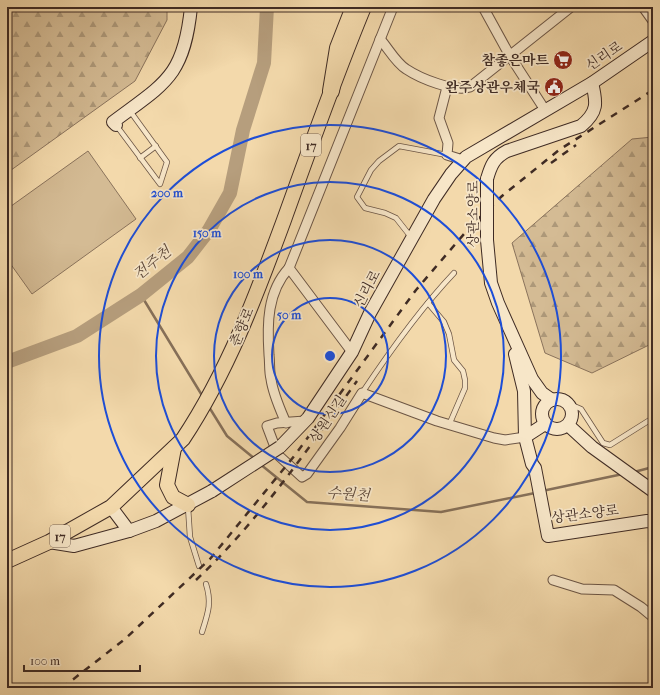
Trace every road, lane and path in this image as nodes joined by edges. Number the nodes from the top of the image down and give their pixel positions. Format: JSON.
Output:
{"nodes":[{"id":1,"x":191,"y":7,"type":"edge"},
{"id":2,"x":354,"y":7,"type":"edge"},
{"id":3,"x":364,"y":7,"type":"edge"},
{"id":4,"x":393,"y":7,"type":"edge"},
{"id":5,"x":483,"y":7,"type":"edge"},
{"id":6,"x":571,"y":7,"type":"edge"},
{"id":7,"x":643,"y":7,"type":"edge"},
{"id":8,"x":653,"y":21,"type":"edge"},
{"id":9,"x":380,"y":39,"type":"junction"},
{"id":10,"x":653,"y":41,"type":"edge"},
{"id":11,"x":510,"y":56,"type":"junction"},
{"id":12,"x":592,"y":83,"type":"junction"},
{"id":13,"x":447,"y":87,"type":"junction"},
{"id":14,"x":331,"y":90,"type":"junction"},
{"id":15,"x":129,"y":110,"type":"junction"},
{"id":16,"x":545,"y":110,"type":"junction"},
{"id":17,"x":116,"y":125,"type":"joint"},
{"id":18,"x":156,"y":146,"type":"junction"},
{"id":19,"x":449,"y":155,"type":"junction"},
{"id":20,"x":140,"y":158,"type":"junction"},
{"id":21,"x":463,"y":160,"type":"junction"},
{"id":22,"x":412,"y":238,"type":"junction"},
{"id":23,"x":289,"y":268,"type":"junction"},
{"id":24,"x":454,"y":273,"type":"dead end"},
{"id":25,"x":428,"y":303,"type":"junction"},
{"id":26,"x":512,"y":337,"type":"junction"},
{"id":27,"x":352,"y":352,"type":"junction"},
{"id":28,"x":362,"y":393,"type":"junction"},
{"id":29,"x":552,"y":400,"type":"junction"},
{"id":30,"x":567,"y":403,"type":"junction"},
{"id":31,"x":653,"y":418,"type":"edge"},
{"id":32,"x":304,"y":421,"type":"junction"},
{"id":33,"x":286,"y":423,"type":"junction"},
{"id":34,"x":545,"y":424,"type":"junction"},
{"id":35,"x":449,"y":425,"type":"junction"},
{"id":36,"x":568,"y":425,"type":"junction"},
{"id":37,"x":525,"y":437,"type":"junction"},
{"id":38,"x":174,"y":448,"type":"junction"},
{"id":39,"x":653,"y":491,"type":"edge"},
{"id":40,"x":188,"y":505,"type":"junction"},
{"id":41,"x":111,"y":507,"type":"junction"},
{"id":42,"x":653,"y":522,"type":"edge"},
{"id":43,"x":129,"y":531,"type":"junction"},
{"id":44,"x":49,"y":542,"type":"junction"},
{"id":45,"x":7,"y":561,"type":"edge"},
{"id":46,"x":199,"y":566,"type":"dead end"},
{"id":47,"x":553,"y":580,"type":"dead end"},
{"id":48,"x":206,"y":584,"type":"dead end"},
{"id":49,"x":653,"y":618,"type":"edge"},
{"id":50,"x":202,"y":632,"type":"dead end"}],
"edges":[{"from":1,"to":15,"type":"main road"},
{"from":2,"to":14,"type":"highway"},
{"from":3,"to":14,"type":"main road","name":"춘향로","number":"17"},
{"from":4,"to":9,"type":"street"},
{"from":5,"to":11,"type":"street"},
{"from":6,"to":11,"type":"street"},
{"from":7,"to":8,"type":"street"},
{"from":9,"to":13,"type":"street"},
{"from":9,"to":23,"type":"street"},
{"from":10,"to":12,"type":"main road","name":"신리로"},
{"from":11,"to":13,"type":"street"},
{"from":11,"to":16,"type":"street"},
{"from":12,"to":16,"type":"main road","name":"신리로"},
{"from":12,"to":26,"type":"main road","name":"상관소양로","bridge":true},
{"from":13,"to":19,"type":"street"},
{"from":14,"to":38,"type":"main road","name":"춘향로","number":"17"},
{"from":15,"to":17,"type":"main road"},
{"from":15,"to":18,"type":"lane"},
{"from":16,"to":21,"type":"main road","name":"신리로"},
{"from":17,"to":20,"type":"lane"},
{"from":18,"to":20,"type":"lane"},
{"from":18,"to":20,"type":"lane"},
{"from":19,"to":21,"type":"street"},
{"from":19,"to":22,"type":"lane"},
{"from":21,"to":22,"type":"main road","name":"신리로"},
{"from":22,"to":27,"type":"main road","name":"신리로"},
{"from":23,"to":27,"type":"street"},
{"from":23,"to":33,"type":"street"},
{"from":24,"to":25,"type":"lane"},
{"from":25,"to":28,"type":"lane"},
{"from":25,"to":35,"type":"lane"},
{"from":26,"to":29,"type":"main road","name":"상관소양로"},
{"from":26,"to":37,"type":"main road","name":"상관소양로"},
{"from":27,"to":32,"type":"main road","name":"신리로"},
{"from":28,"to":33,"type":"street","name":"상원신길"},
{"from":28,"to":35,"type":"street","name":"상원신길"},
{"from":29,"to":30,"type":"main road"},
{"from":29,"to":34,"type":"main road"},
{"from":30,"to":31,"type":"lane"},
{"from":30,"to":36,"type":"main road"},
{"from":32,"to":33,"type":"street","name":"상원신길"},
{"from":32,"to":40,"type":"main road","name":"신리로","bridge":true},
{"from":34,"to":36,"type":"main road"},
{"from":34,"to":37,"type":"main road"},
{"from":35,"to":37,"type":"street","name":"상원신길"},
{"from":36,"to":39,"type":"main road"},
{"from":37,"to":42,"type":"main road","name":"상관소양로"},
{"from":38,"to":40,"type":"main road"},
{"from":38,"to":41,"type":"main road","name":"춘향로","number":"17"},
{"from":40,"to":43,"type":"main road","name":"신리로"},
{"from":40,"to":46,"type":"lane"},
{"from":41,"to":43,"type":"main road"},
{"from":41,"to":44,"type":"main road","name":"춘향로","number":"17"},
{"from":43,"to":44,"type":"main road","name":"신리로"},
{"from":44,"to":45,"type":"main road","name":"춘향로","number":"17"},
{"from":47,"to":49,"type":"street"},
{"from":48,"to":50,"type":"lane"}]}
